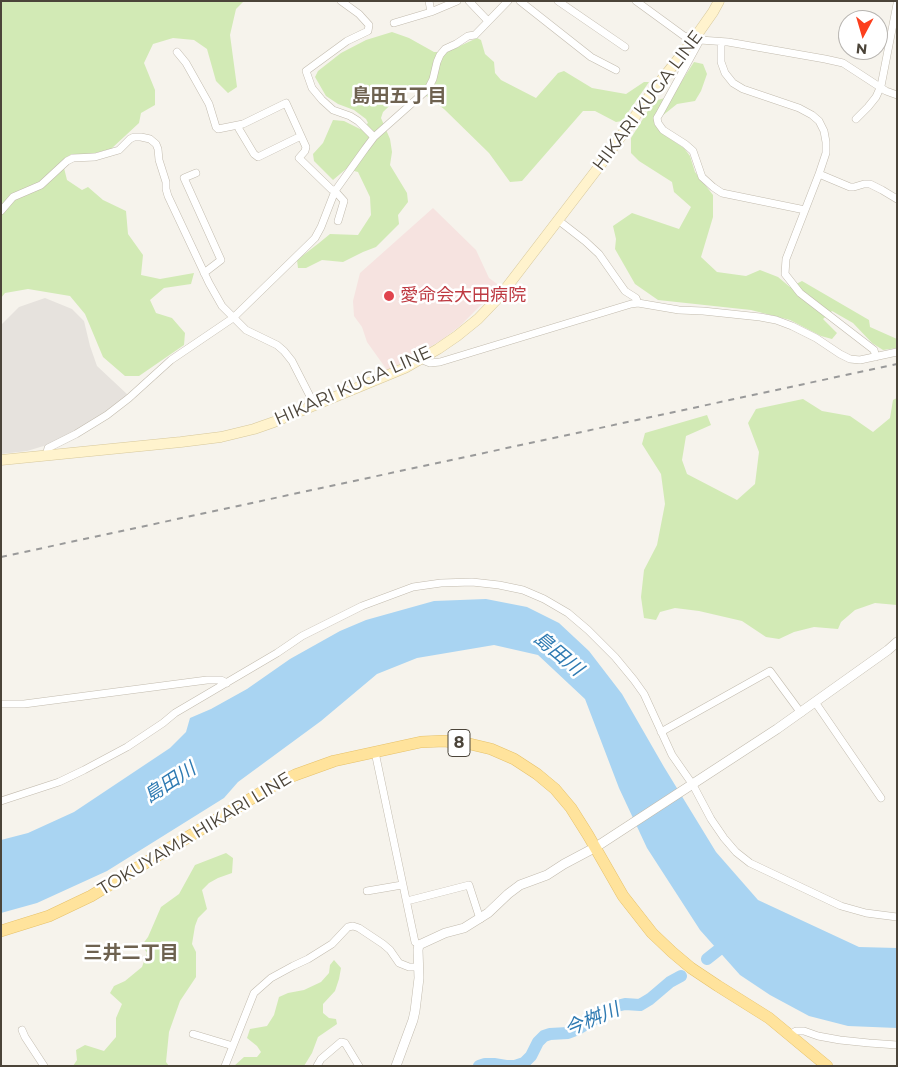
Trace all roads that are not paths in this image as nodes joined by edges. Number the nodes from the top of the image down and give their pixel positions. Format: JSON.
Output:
{"nodes":[{"id":1,"x":429,"y":1,"type":"edge"},
{"id":2,"x":457,"y":1,"type":"edge"},
{"id":3,"x":469,"y":1,"type":"edge"},
{"id":4,"x":497,"y":1,"type":"edge"},
{"id":5,"x":520,"y":1,"type":"edge"},
{"id":6,"x":558,"y":1,"type":"edge"},
{"id":7,"x":636,"y":1,"type":"edge"},
{"id":8,"x":719,"y":1,"type":"edge"},
{"id":9,"x":346,"y":3,"type":"edge"},
{"id":10,"x":506,"y":4,"type":"edge"},
{"id":11,"x":897,"y":4,"type":"edge"},
{"id":12,"x":432,"y":12,"type":"junction"},
{"id":13,"x":488,"y":21,"type":"junction"},
{"id":14,"x":394,"y":23,"type":"dead end"},
{"id":15,"x":697,"y":40,"type":"junction"},
{"id":16,"x":721,"y":42,"type":"junction"},
{"id":17,"x":625,"y":47,"type":"dead end"},
{"id":18,"x":177,"y":52,"type":"dead end"},
{"id":19,"x":616,"y":70,"type":"dead end"},
{"id":20,"x":881,"y":86,"type":"junction"},
{"id":21,"x":897,"y":95,"type":"edge"},
{"id":22,"x":856,"y":118,"type":"dead end"},
{"id":23,"x":239,"y":126,"type":"junction"},
{"id":24,"x":301,"y":136,"type":"junction"},
{"id":25,"x":374,"y":137,"type":"junction"},
{"id":26,"x":196,"y":173,"type":"dead end"},
{"id":27,"x":819,"y":174,"type":"junction"},
{"id":28,"x":335,"y":190,"type":"junction"},
{"id":29,"x":897,"y":199,"type":"edge"},
{"id":30,"x":804,"y":210,"type":"junction"},
{"id":31,"x":1,"y":211,"type":"edge"},
{"id":32,"x":558,"y":220,"type":"junction"},
{"id":33,"x":338,"y":221,"type":"dead end"},
{"id":34,"x":204,"y":272,"type":"junction"},
{"id":35,"x":638,"y":303,"type":"junction"},
{"id":36,"x":233,"y":318,"type":"junction"},
{"id":37,"x":897,"y":352,"type":"edge"},
{"id":38,"x":876,"y":357,"type":"junction"},
{"id":39,"x":420,"y":359,"type":"junction"},
{"id":40,"x":315,"y":406,"type":"junction"},
{"id":41,"x":46,"y":456,"type":"junction"},
{"id":42,"x":1,"y":460,"type":"edge"},
{"id":43,"x":897,"y":642,"type":"edge"},
{"id":44,"x":226,"y":683,"type":"junction"},
{"id":45,"x":815,"y":702,"type":"junction"},
{"id":46,"x":1,"y":704,"type":"edge"},
{"id":47,"x":800,"y":713,"type":"junction"},
{"id":48,"x":661,"y":732,"type":"junction"},
{"id":49,"x":375,"y":752,"type":"junction"},
{"id":50,"x":690,"y":787,"type":"junction"},
{"id":51,"x":881,"y":798,"type":"dead end"},
{"id":52,"x":1,"y":801,"type":"edge"},
{"id":53,"x":599,"y":845,"type":"junction"},
{"id":54,"x":402,"y":885,"type":"junction"},
{"id":55,"x":367,"y":891,"type":"dead end"},
{"id":56,"x":407,"y":902,"type":"junction"},
{"id":57,"x":897,"y":917,"type":"edge"},
{"id":58,"x":480,"y":919,"type":"junction"},
{"id":59,"x":1,"y":931,"type":"edge"},
{"id":60,"x":419,"y":945,"type":"junction"},
{"id":61,"x":418,"y":968,"type":"junction"},
{"id":62,"x":22,"y":1030,"type":"dead end"},
{"id":63,"x":193,"y":1034,"type":"dead end"},
{"id":64,"x":790,"y":1035,"type":"junction"},
{"id":65,"x":897,"y":1045,"type":"edge"},
{"id":66,"x":234,"y":1046,"type":"junction"},
{"id":67,"x":44,"y":1066,"type":"edge"},
{"id":68,"x":225,"y":1066,"type":"edge"},
{"id":69,"x":316,"y":1066,"type":"edge"},
{"id":70,"x":359,"y":1066,"type":"edge"},
{"id":71,"x":396,"y":1066,"type":"edge"},
{"id":72,"x":828,"y":1066,"type":"edge"}],
"edges":[{"from":1,"to":12,"type":"street"},
{"from":2,"to":12,"type":"street"},
{"from":3,"to":13,"type":"street"},
{"from":4,"to":10,"type":"street"},
{"from":5,"to":19,"type":"street"},
{"from":6,"to":17,"type":"street"},
{"from":7,"to":15,"type":"street"},
{"from":8,"to":15,"type":"main road","name":"HIKARI KUGA LINE"},
{"from":9,"to":25,"type":"street"},
{"from":10,"to":13,"type":"street"},
{"from":11,"to":20,"type":"street"},
{"from":12,"to":14,"type":"street"},
{"from":13,"to":25,"type":"street"},
{"from":15,"to":16,"type":"street"},
{"from":15,"to":30,"type":"street"},
{"from":15,"to":32,"type":"main road","name":"HIKARI KUGA LINE"},
{"from":16,"to":20,"type":"street"},
{"from":16,"to":27,"type":"street"},
{"from":18,"to":23,"type":"street"},
{"from":20,"to":21,"type":"street"},
{"from":20,"to":22,"type":"street"},
{"from":23,"to":24,"type":"street"},
{"from":23,"to":24,"type":"street"},
{"from":24,"to":28,"type":"street"},
{"from":25,"to":28,"type":"street"},
{"from":26,"to":34,"type":"street"},
{"from":27,"to":29,"type":"street"},
{"from":27,"to":30,"type":"street"},
{"from":28,"to":33,"type":"street"},
{"from":28,"to":36,"type":"street"},
{"from":30,"to":38,"type":"street"},
{"from":31,"to":34,"type":"street"},
{"from":32,"to":35,"type":"street"},
{"from":32,"to":39,"type":"main road","name":"HIKARI KUGA LINE"},
{"from":34,"to":36,"type":"street"},
{"from":35,"to":38,"type":"street"},
{"from":35,"to":39,"type":"street"},
{"from":36,"to":40,"type":"street"},
{"from":36,"to":41,"type":"street"},
{"from":37,"to":38,"type":"street"},
{"from":39,"to":40,"type":"main road","name":"HIKARI KUGA LINE"},
{"from":40,"to":41,"type":"main road","name":"HIKARI KUGA LINE"},
{"from":41,"to":42,"type":"main road","name":"HIKARI KUGA LINE"},
{"from":43,"to":45,"type":"street"},
{"from":44,"to":46,"type":"street"},
{"from":44,"to":48,"type":"street"},
{"from":44,"to":52,"type":"street"},
{"from":45,"to":47,"type":"street"},
{"from":45,"to":51,"type":"street"},
{"from":47,"to":48,"type":"street"},
{"from":47,"to":50,"type":"street"},
{"from":48,"to":50,"type":"street"},
{"from":49,"to":53,"type":"main road","name":"TOKUYAMA HIKARI LINE","number":"8"},
{"from":49,"to":54,"type":"street"},
{"from":49,"to":59,"type":"main road","name":"TOKUYAMA HIKARI LINE","number":"8"},
{"from":50,"to":53,"type":"street"},
{"from":50,"to":57,"type":"street"},
{"from":53,"to":58,"type":"street"},
{"from":53,"to":64,"type":"main road","name":"TOKUYAMA HIKARI LINE","number":"8"},
{"from":54,"to":55,"type":"street"},
{"from":54,"to":56,"type":"street"},
{"from":56,"to":58,"type":"street"},
{"from":56,"to":60,"type":"street"},
{"from":58,"to":60,"type":"street"},
{"from":60,"to":61,"type":"street"},
{"from":61,"to":66,"type":"street"},
{"from":61,"to":71,"type":"street"},
{"from":62,"to":67,"type":"street"},
{"from":63,"to":66,"type":"street"},
{"from":64,"to":65,"type":"street"},
{"from":64,"to":72,"type":"main road","name":"TOKUYAMA HIKARI LINE","number":"8"},
{"from":66,"to":68,"type":"street"},
{"from":69,"to":70,"type":"street"}]}
